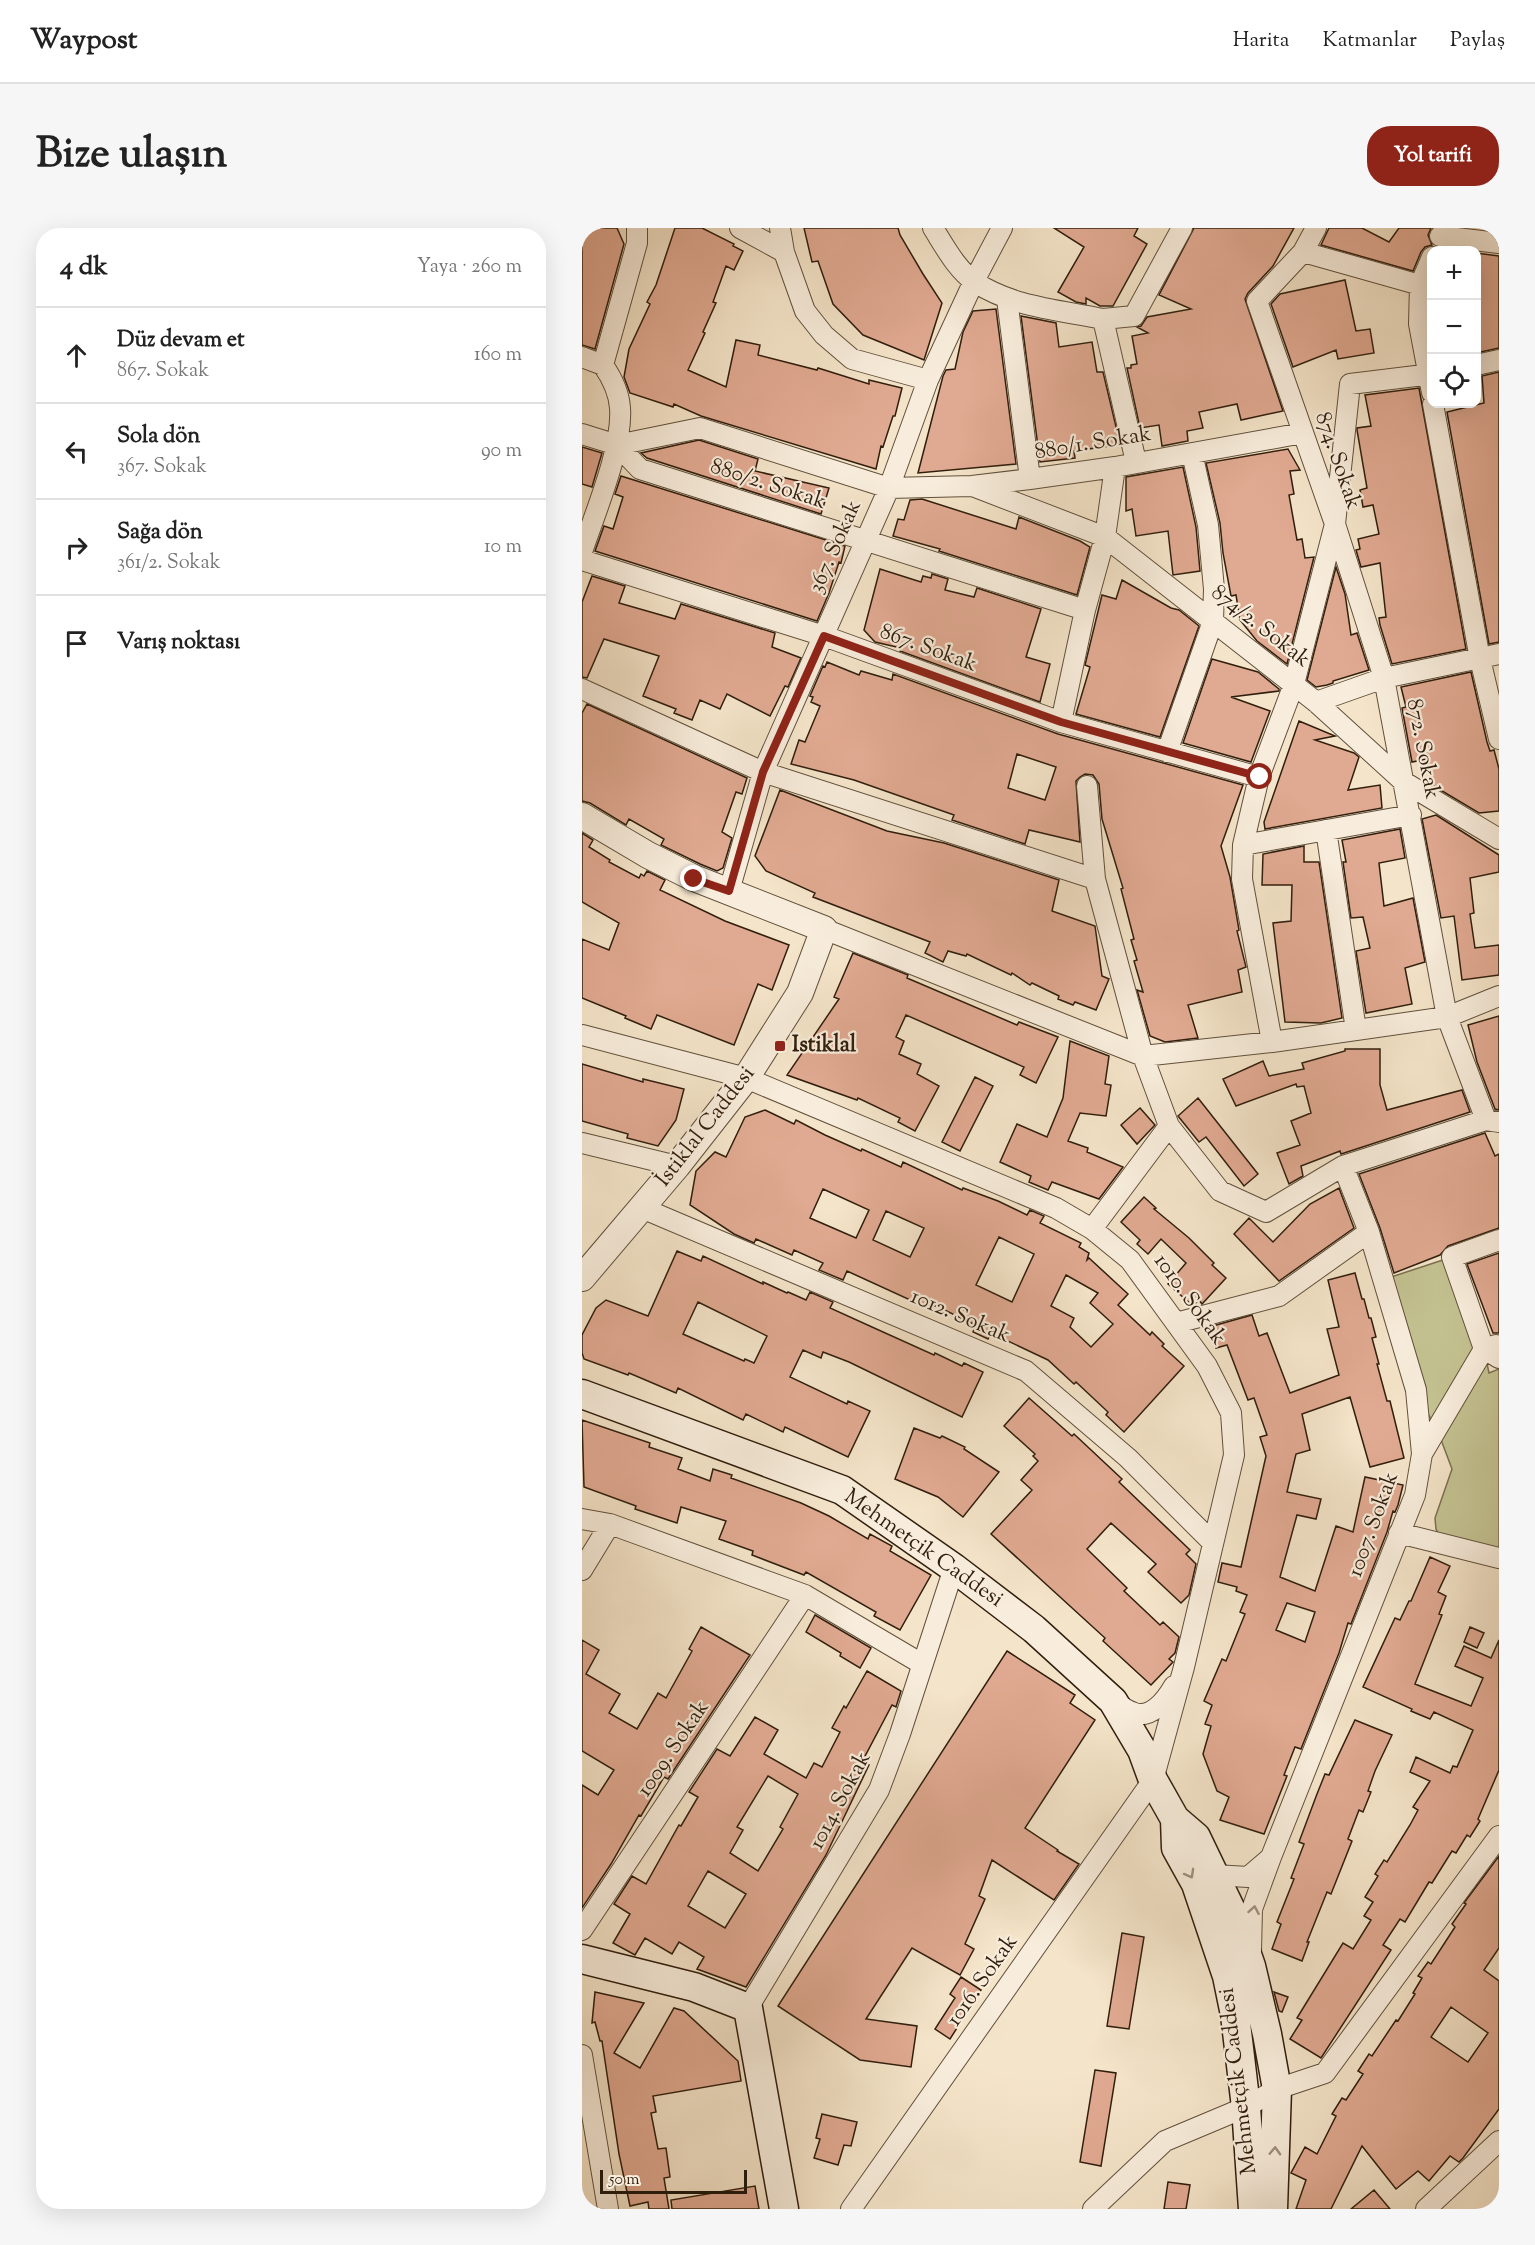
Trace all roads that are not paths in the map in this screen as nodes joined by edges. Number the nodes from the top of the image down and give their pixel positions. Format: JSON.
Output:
{"nodes":[{"id":1,"x":637,"y":228,"type":"edge"},
{"id":2,"x":740,"y":228,"type":"edge"},
{"id":3,"x":780,"y":228,"type":"edge"},
{"id":4,"x":933,"y":228,"type":"edge"},
{"id":5,"x":1002,"y":228,"type":"edge"},
{"id":6,"x":1182,"y":228,"type":"edge"},
{"id":7,"x":1316,"y":228,"type":"edge"},
{"id":8,"x":1440,"y":238,"type":"edge"},
{"id":9,"x":1499,"y":243,"type":"edge"},
{"id":10,"x":784,"y":252,"type":"junction"},
{"id":11,"x":1303,"y":252,"type":"junction"},
{"id":12,"x":1427,"y":267,"type":"edge"},
{"id":13,"x":974,"y":281,"type":"junction"},
{"id":14,"x":1420,"y":285,"type":"junction"},
{"id":15,"x":1007,"y":299,"type":"junction"},
{"id":16,"x":1102,"y":319,"type":"junction"},
{"id":17,"x":582,"y":357,"type":"edge"},
{"id":18,"x":1499,"y":360,"type":"edge"},
{"id":19,"x":1481,"y":363,"type":"edge"},
{"id":20,"x":603,"y":365,"type":"junction"},
{"id":21,"x":1427,"y":365,"type":"edge"},
{"id":22,"x":928,"y":380,"type":"junction"},
{"id":23,"x":1427,"y":380,"type":"edge"},
{"id":24,"x":1434,"y":408,"type":"edge"},
{"id":25,"x":1303,"y":433,"type":"junction"},
{"id":26,"x":582,"y":434,"type":"edge"},
{"id":27,"x":617,"y":445,"type":"junction"},
{"id":28,"x":1192,"y":453,"type":"junction"},
{"id":29,"x":1136,"y":462,"type":"junction"},
{"id":30,"x":1115,"y":467,"type":"junction"},
{"id":31,"x":1030,"y":479,"type":"junction"},
{"id":32,"x":972,"y":486,"type":"junction"},
{"id":33,"x":889,"y":488,"type":"junction"},
{"id":34,"x":590,"y":502,"type":"edge"},
{"id":35,"x":1335,"y":524,"type":"junction"},
{"id":36,"x":1105,"y":537,"type":"junction"},
{"id":37,"x":864,"y":541,"type":"junction"},
{"id":38,"x":582,"y":552,"type":"edge"},
{"id":39,"x":582,"y":560,"type":"edge"},
{"id":40,"x":1085,"y":609,"type":"junction"},
{"id":41,"x":1212,"y":621,"type":"junction"},
{"id":42,"x":824,"y":636,"type":"junction"},
{"id":43,"x":1489,"y":656,"type":"edge"},
{"id":44,"x":1384,"y":678,"type":"junction"},
{"id":45,"x":1294,"y":684,"type":"junction"},
{"id":46,"x":582,"y":689,"type":"edge"},
{"id":47,"x":1316,"y":702,"type":"junction"},
{"id":48,"x":1061,"y":722,"type":"junction"},
{"id":49,"x":1499,"y":739,"type":"edge"},
{"id":50,"x":1167,"y":752,"type":"junction"},
{"id":51,"x":763,"y":772,"type":"junction"},
{"id":52,"x":1260,"y":777,"type":"junction"},
{"id":53,"x":1404,"y":782,"type":"junction"},
{"id":54,"x":1087,"y":786,"type":"dead end"},
{"id":55,"x":1411,"y":815,"type":"junction"},
{"id":56,"x":582,"y":816,"type":"edge"},
{"id":57,"x":1326,"y":830,"type":"junction"},
{"id":58,"x":1499,"y":839,"type":"edge"},
{"id":59,"x":1243,"y":845,"type":"junction"},
{"id":60,"x":1095,"y":879,"type":"junction"},
{"id":61,"x":729,"y":891,"type":"junction"},
{"id":62,"x":824,"y":929,"type":"junction"},
{"id":63,"x":1499,"y":996,"type":"edge"},
{"id":64,"x":1447,"y":1017,"type":"junction"},
{"id":65,"x":1356,"y":1030,"type":"junction"},
{"id":66,"x":582,"y":1035,"type":"edge"},
{"id":67,"x":1272,"y":1042,"type":"junction"},
{"id":68,"x":1143,"y":1056,"type":"junction"},
{"id":69,"x":746,"y":1078,"type":"junction"},
{"id":70,"x":1492,"y":1121,"type":"edge"},
{"id":71,"x":1169,"y":1126,"type":"junction"},
{"id":72,"x":582,"y":1143,"type":"edge"},
{"id":73,"x":677,"y":1166,"type":"junction"},
{"id":74,"x":1343,"y":1166,"type":"junction"},
{"id":75,"x":642,"y":1208,"type":"junction"},
{"id":76,"x":1092,"y":1228,"type":"junction"},
{"id":77,"x":1368,"y":1232,"type":"junction"},
{"id":78,"x":1499,"y":1239,"type":"edge"},
{"id":79,"x":586,"y":1268,"type":"edge"},
{"id":80,"x":1176,"y":1323,"type":"junction"},
{"id":81,"x":1494,"y":1350,"type":"edge"},
{"id":82,"x":582,"y":1394,"type":"edge"},
{"id":83,"x":1422,"y":1454,"type":"junction"},
{"id":84,"x":582,"y":1519,"type":"edge"},
{"id":85,"x":610,"y":1524,"type":"junction"},
{"id":86,"x":1399,"y":1533,"type":"junction"},
{"id":87,"x":1213,"y":1543,"type":"junction"},
{"id":88,"x":1499,"y":1558,"type":"edge"},
{"id":89,"x":954,"y":1568,"type":"junction"},
{"id":90,"x":582,"y":1570,"type":"edge"},
{"id":91,"x":805,"y":1595,"type":"junction"},
{"id":92,"x":922,"y":1664,"type":"junction"},
{"id":93,"x":1184,"y":1667,"type":"junction"},
{"id":94,"x":1113,"y":1701,"type":"junction"},
{"id":95,"x":1153,"y":1780,"type":"junction"},
{"id":96,"x":1175,"y":1819,"type":"junction"},
{"id":97,"x":1499,"y":1836,"type":"edge"},
{"id":98,"x":1271,"y":1857,"type":"junction"},
{"id":99,"x":1214,"y":1875,"type":"junction"},
{"id":100,"x":582,"y":1930,"type":"edge"},
{"id":101,"x":582,"y":1959,"type":"edge"},
{"id":102,"x":1251,"y":1966,"type":"junction"},
{"id":103,"x":748,"y":2008,"type":"junction"},
{"id":104,"x":582,"y":2055,"type":"edge"},
{"id":105,"x":1277,"y":2088,"type":"junction"},
{"id":106,"x":1246,"y":2107,"type":"junction"},
{"id":107,"x":1499,"y":2141,"type":"edge"},
{"id":108,"x":608,"y":2209,"type":"edge"},
{"id":109,"x":783,"y":2209,"type":"edge"},
{"id":110,"x":851,"y":2209,"type":"edge"},
{"id":111,"x":1093,"y":2209,"type":"edge"},
{"id":112,"x":1253,"y":2209,"type":"edge"},
{"id":113,"x":1273,"y":2209,"type":"edge"},
{"id":114,"x":1426,"y":2209,"type":"edge"}],
"edges":[{"from":1,"to":20,"type":"street"},
{"from":2,"to":10,"type":"street"},
{"from":3,"to":10,"type":"street"},
{"from":4,"to":13,"type":"street"},
{"from":5,"to":13,"type":"street","name":"367. Sokak"},
{"from":6,"to":16,"type":"street"},
{"from":7,"to":11,"type":"street"},
{"from":8,"to":9,"type":"street"},
{"from":10,"to":22,"type":"street"},
{"from":11,"to":14,"type":"street"},
{"from":11,"to":25,"type":"street","name":"874. Sokak"},
{"from":12,"to":14,"type":"street"},
{"from":13,"to":15,"type":"street"},
{"from":13,"to":22,"type":"street","name":"367. Sokak"},
{"from":14,"to":21,"type":"street"},
{"from":15,"to":16,"type":"street"},
{"from":15,"to":31,"type":"street"},
{"from":16,"to":29,"type":"street"},
{"from":17,"to":20,"type":"street"},
{"from":18,"to":19,"type":"street"},
{"from":20,"to":27,"type":"street"},
{"from":22,"to":33,"type":"street","name":"367. Sokak"},
{"from":23,"to":35,"type":"street","name":"872. Sokak"},
{"from":24,"to":43,"type":"street"},
{"from":25,"to":28,"type":"street","name":"880/1. Sokak"},
{"from":25,"to":35,"type":"street","name":"874. Sokak"},
{"from":26,"to":27,"type":"street"},
{"from":27,"to":33,"type":"street","name":"880/1. Sokak"},
{"from":27,"to":34,"type":"street"},
{"from":27,"to":37,"type":"street","name":"880/2. Sokak"},
{"from":28,"to":29,"type":"street","name":"880/1. Sokak"},
{"from":28,"to":41,"type":"street"},
{"from":29,"to":30,"type":"street","name":"880/1. Sokak"},
{"from":30,"to":31,"type":"street","name":"880/1. Sokak"},
{"from":30,"to":36,"type":"street"},
{"from":31,"to":32,"type":"street","name":"880/1. Sokak"},
{"from":32,"to":33,"type":"street","name":"880/1. Sokak"},
{"from":32,"to":36,"type":"street","name":"874/2. Sokak"},
{"from":33,"to":37,"type":"street","name":"367. Sokak"},
{"from":34,"to":38,"type":"street"},
{"from":35,"to":44,"type":"street","name":"872. Sokak"},
{"from":35,"to":45,"type":"street","name":"874. Sokak"},
{"from":36,"to":40,"type":"street"},
{"from":36,"to":41,"type":"street","name":"874/2. Sokak"},
{"from":37,"to":40,"type":"street","name":"880/2. Sokak"},
{"from":37,"to":42,"type":"street","name":"367. Sokak"},
{"from":39,"to":42,"type":"street","name":"867. Sokak"},
{"from":40,"to":48,"type":"street"},
{"from":41,"to":45,"type":"street","name":"874/2. Sokak"},
{"from":41,"to":50,"type":"street"},
{"from":42,"to":48,"type":"street","name":"867. Sokak"},
{"from":42,"to":51,"type":"street","name":"367. Sokak"},
{"from":43,"to":44,"type":"street"},
{"from":43,"to":49,"type":"street"},
{"from":44,"to":47,"type":"street"},
{"from":44,"to":53,"type":"street","name":"872. Sokak"},
{"from":45,"to":47,"type":"street","name":"874/2. Sokak"},
{"from":45,"to":52,"type":"street","name":"874. Sokak"},
{"from":46,"to":51,"type":"street"},
{"from":47,"to":53,"type":"street","name":"874/2. Sokak"},
{"from":48,"to":50,"type":"street","name":"867. Sokak"},
{"from":50,"to":52,"type":"street","name":"867. Sokak"},
{"from":51,"to":60,"type":"street"},
{"from":51,"to":61,"type":"street","name":"367. Sokak"},
{"from":52,"to":59,"type":"street","name":"874. Sokak"},
{"from":53,"to":55,"type":"street","name":"872. Sokak"},
{"from":53,"to":58,"type":"street","name":"874/2. Sokak"},
{"from":54,"to":60,"type":"street"},
{"from":55,"to":57,"type":"street"},
{"from":55,"to":64,"type":"street","name":"872. Sokak"},
{"from":56,"to":61,"type":"street"},
{"from":57,"to":59,"type":"street"},
{"from":57,"to":65,"type":"street"},
{"from":59,"to":67,"type":"street","name":"874. Sokak"},
{"from":60,"to":68,"type":"street"},
{"from":61,"to":62,"type":"street"},
{"from":62,"to":68,"type":"street"},
{"from":62,"to":69,"type":"street","name":"İstiklal Caddesi"},
{"from":63,"to":64,"type":"street"},
{"from":64,"to":65,"type":"street"},
{"from":64,"to":70,"type":"street","name":"872. Sokak"},
{"from":65,"to":67,"type":"street"},
{"from":66,"to":69,"type":"street","name":"1010. Sokak"},
{"from":67,"to":68,"type":"street"},
{"from":68,"to":71,"type":"street"},
{"from":69,"to":73,"type":"street","name":"İstiklal Caddesi"},
{"from":69,"to":76,"type":"street","name":"1010. Sokak"},
{"from":70,"to":74,"type":"street"},
{"from":71,"to":74,"type":"street"},
{"from":71,"to":76,"type":"street"},
{"from":72,"to":73,"type":"street"},
{"from":73,"to":75,"type":"street","name":"İstiklal Caddesi"},
{"from":74,"to":77,"type":"street","name":"1007. Sokak"},
{"from":75,"to":79,"type":"street","name":"İstiklal Caddesi"},
{"from":75,"to":87,"type":"street","name":"1012. Sokak"},
{"from":76,"to":80,"type":"street","name":"1010. Sokak"},
{"from":77,"to":80,"type":"street"},
{"from":77,"to":83,"type":"street","name":"1007. Sokak"},
{"from":78,"to":81,"type":"street"},
{"from":80,"to":87,"type":"street","name":"1010. Sokak"},
{"from":81,"to":83,"type":"street"},
{"from":82,"to":89,"type":"main road","name":"Mehmetçik Caddesi"},
{"from":83,"to":86,"type":"street","name":"1007. Sokak"},
{"from":84,"to":85,"type":"street"},
{"from":85,"to":90,"type":"street"},
{"from":85,"to":91,"type":"street"},
{"from":86,"to":88,"type":"street"},
{"from":86,"to":98,"type":"street","name":"1007. Sokak"},
{"from":87,"to":93,"type":"street","name":"1010. Sokak"},
{"from":89,"to":92,"type":"street","name":"1014. Sokak"},
{"from":89,"to":94,"type":"main road","name":"Mehmetçik Caddesi"},
{"from":91,"to":92,"type":"street"},
{"from":91,"to":100,"type":"street","name":"1009. Sokak"},
{"from":92,"to":103,"type":"street","name":"1014. Sokak"},
{"from":93,"to":94,"type":"street"},
{"from":93,"to":95,"type":"street","name":"1010. Sokak"},
{"from":94,"to":95,"type":"main road","name":"Mehmetçik Caddesi"},
{"from":95,"to":96,"type":"main road","name":"Mehmetçik Caddesi"},
{"from":95,"to":110,"type":"street","name":"1016. Sokak"},
{"from":96,"to":99,"type":"main road","name":"Mehmetçik Caddesi"},
{"from":96,"to":106,"type":"main road","name":"Mehmetçik Caddesi","one_way":true},
{"from":97,"to":105,"type":"street"},
{"from":98,"to":99,"type":"street"},
{"from":102,"to":98,"type":"street","name":"1007. Sokak","one_way":true},
{"from":99,"to":102,"type":"main road","name":"Mehmetçik Caddesi"},
{"from":101,"to":103,"type":"main road"},
{"from":102,"to":105,"type":"main road","name":"Mehmetçik Caddesi"},
{"from":103,"to":109,"type":"main road"},
{"from":104,"to":108,"type":"street"},
{"from":105,"to":106,"type":"street"},
{"from":113,"to":105,"type":"main road","name":"Mehmetçik Caddesi","one_way":true},
{"from":106,"to":111,"type":"street"},
{"from":106,"to":112,"type":"main road","name":"Mehmetçik Caddesi"},
{"from":107,"to":114,"type":"street"}]}
